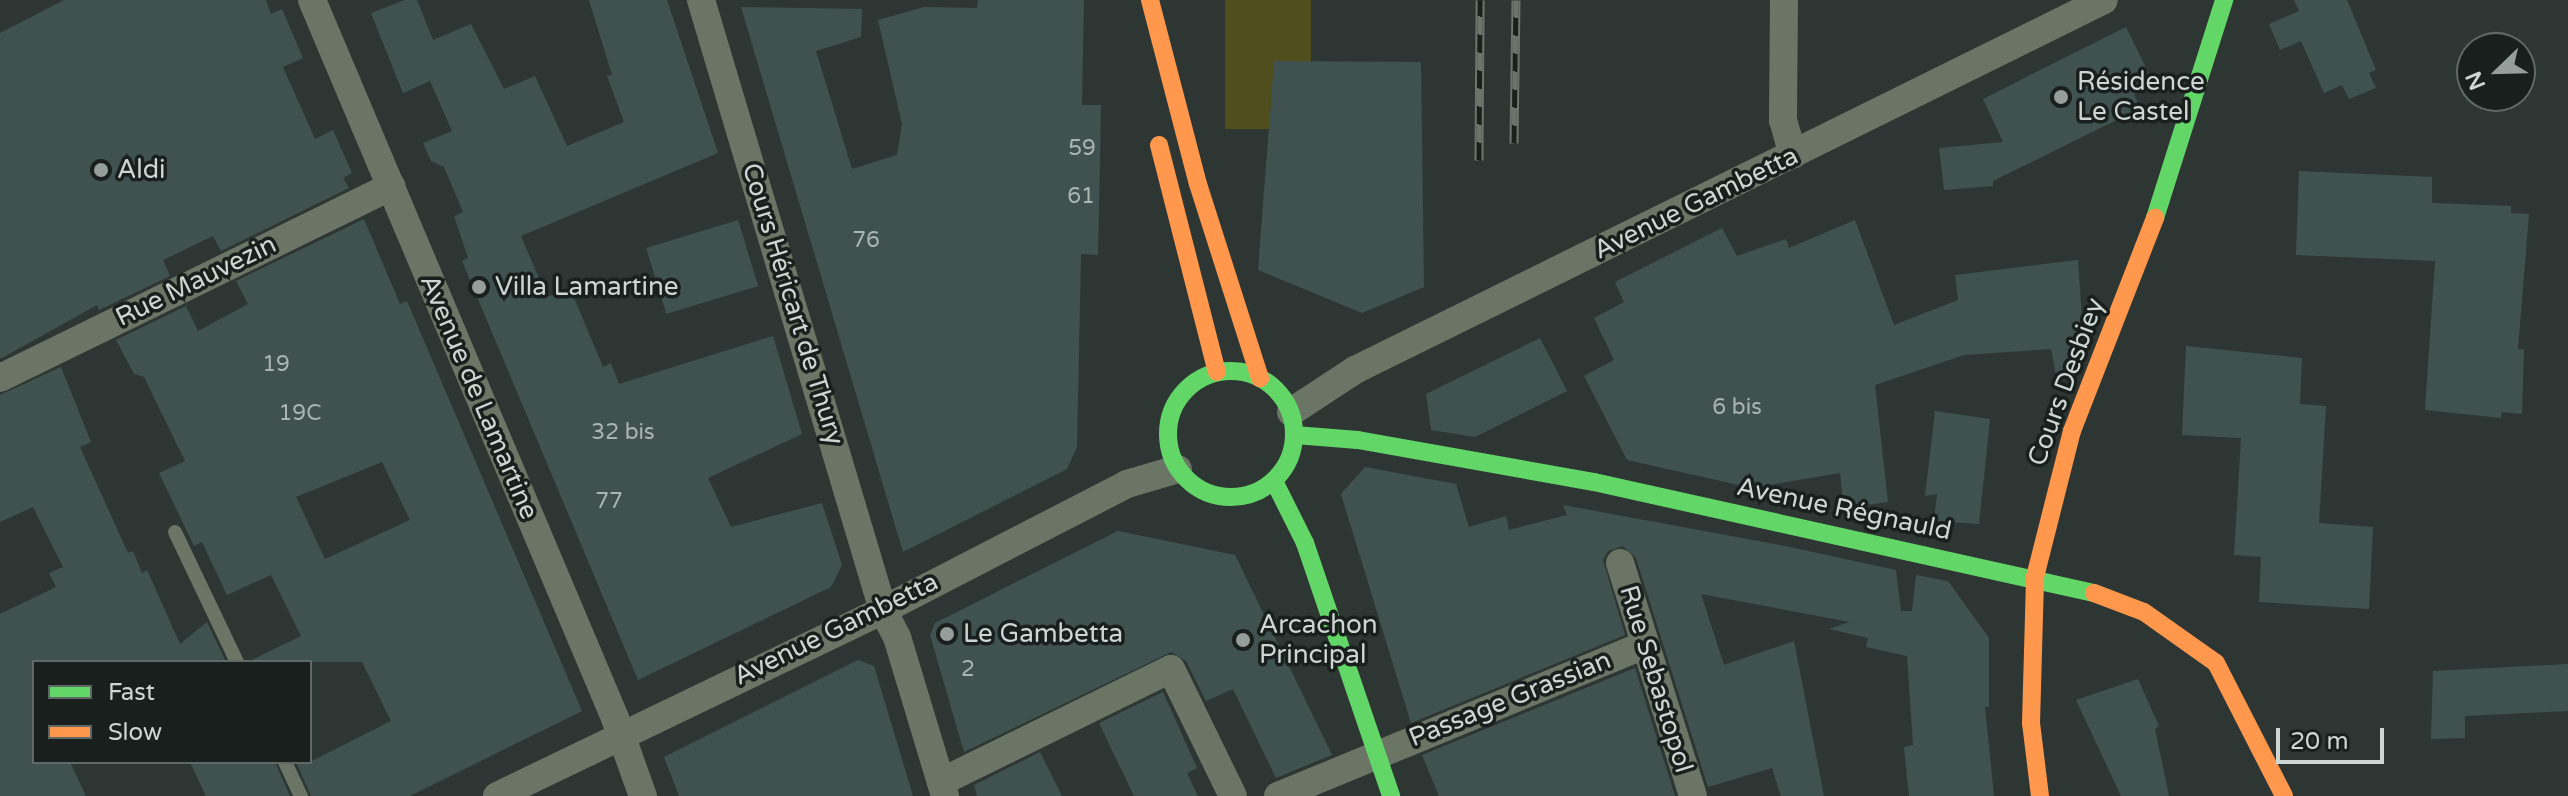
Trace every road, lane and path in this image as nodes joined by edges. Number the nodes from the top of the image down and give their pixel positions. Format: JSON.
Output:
{"nodes":[{"id":1,"x":312,"y":0,"type":"edge"},
{"id":2,"x":701,"y":0,"type":"edge"},
{"id":3,"x":1138,"y":0,"type":"edge"},
{"id":4,"x":1150,"y":0,"type":"edge"},
{"id":5,"x":1784,"y":0,"type":"edge"},
{"id":6,"x":2104,"y":0,"type":"edge"},
{"id":7,"x":2224,"y":0,"type":"edge"},
{"id":8,"x":1135,"y":22,"type":"dead end"},
{"id":9,"x":1156,"y":130,"type":"dead end"},
{"id":10,"x":1793,"y":155,"type":"junction"},
{"id":11,"x":392,"y":186,"type":"junction"},
{"id":12,"x":1217,"y":372,"type":"junction"},
{"id":13,"x":0,"y":378,"type":"edge"},
{"id":14,"x":1260,"y":378,"type":"junction"},
{"id":15,"x":1293,"y":424,"type":"junction"},
{"id":16,"x":1178,"y":469,"type":"junction"},
{"id":17,"x":1274,"y":481,"type":"junction"},
{"id":18,"x":175,"y":532,"type":"dead end"},
{"id":19,"x":1620,"y":563,"type":"dead end"},
{"id":20,"x":2035,"y":577,"type":"junction"},
{"id":21,"x":883,"y":610,"type":"junction"},
{"id":22,"x":1645,"y":645,"type":"junction"},
{"id":23,"x":236,"y":660,"type":"edge"},
{"id":24,"x":621,"y":735,"type":"junction"},
{"id":25,"x":1375,"y":752,"type":"junction"},
{"id":26,"x":286,"y":764,"type":"edge"},
{"id":27,"x":943,"y":789,"type":"edge"},
{"id":28,"x":301,"y":796,"type":"edge"},
{"id":29,"x":497,"y":796,"type":"edge"},
{"id":30,"x":643,"y":796,"type":"edge"},
{"id":31,"x":1233,"y":796,"type":"edge"},
{"id":32,"x":1278,"y":796,"type":"edge"},
{"id":33,"x":1391,"y":796,"type":"edge"},
{"id":34,"x":1693,"y":796,"type":"edge"},
{"id":35,"x":2040,"y":796,"type":"edge"},
{"id":36,"x":2284,"y":796,"type":"edge"}],
"edges":[{"from":1,"to":11,"type":"street","name":"Avenue de Lamartine"},
{"from":2,"to":21,"type":"street","name":"Cours Héricart de Thury"},
{"from":3,"to":8,"type":"street"},
{"from":4,"to":14,"type":"street"},
{"from":5,"to":10,"type":"street"},
{"from":6,"to":10,"type":"street","name":"Avenue Gambetta"},
{"from":7,"to":20,"type":"street","name":"Cours Desbiey"},
{"from":9,"to":12,"type":"street"},
{"from":10,"to":15,"type":"street","name":"Avenue Gambetta"},
{"from":11,"to":13,"type":"street","name":"Rue Mauvezin"},
{"from":11,"to":24,"type":"street","name":"Avenue de Lamartine"},
{"from":12,"to":14,"type":"street"},
{"from":12,"to":16,"type":"street"},
{"from":14,"to":15,"type":"street"},
{"from":15,"to":17,"type":"street"},
{"from":15,"to":20,"type":"street","name":"Avenue Régnauld"},
{"from":16,"to":17,"type":"street"},
{"from":16,"to":21,"type":"street","name":"Avenue Gambetta"},
{"from":17,"to":25,"type":"street"},
{"from":18,"to":23,"type":"lane"},
{"from":19,"to":22,"type":"street","name":"Rue Sebastopol"},
{"from":20,"to":35,"type":"street","name":"Cours Desbiey"},
{"from":20,"to":36,"type":"street","name":"Avenue Régnauld"},
{"from":21,"to":24,"type":"street","name":"Avenue Gambetta"},
{"from":21,"to":27,"type":"street","name":"Cours Héricart de Thury"},
{"from":22,"to":25,"type":"street","name":"Passage Grassian"},
{"from":22,"to":34,"type":"street","name":"Rue Sebastopol"},
{"from":24,"to":29,"type":"street","name":"Avenue Gambetta"},
{"from":24,"to":30,"type":"street","name":"Avenue de Lamartine"},
{"from":25,"to":32,"type":"street","name":"Passage Grassian"},
{"from":25,"to":33,"type":"street"},
{"from":26,"to":28,"type":"lane"},
{"from":27,"to":31,"type":"street"}]}
